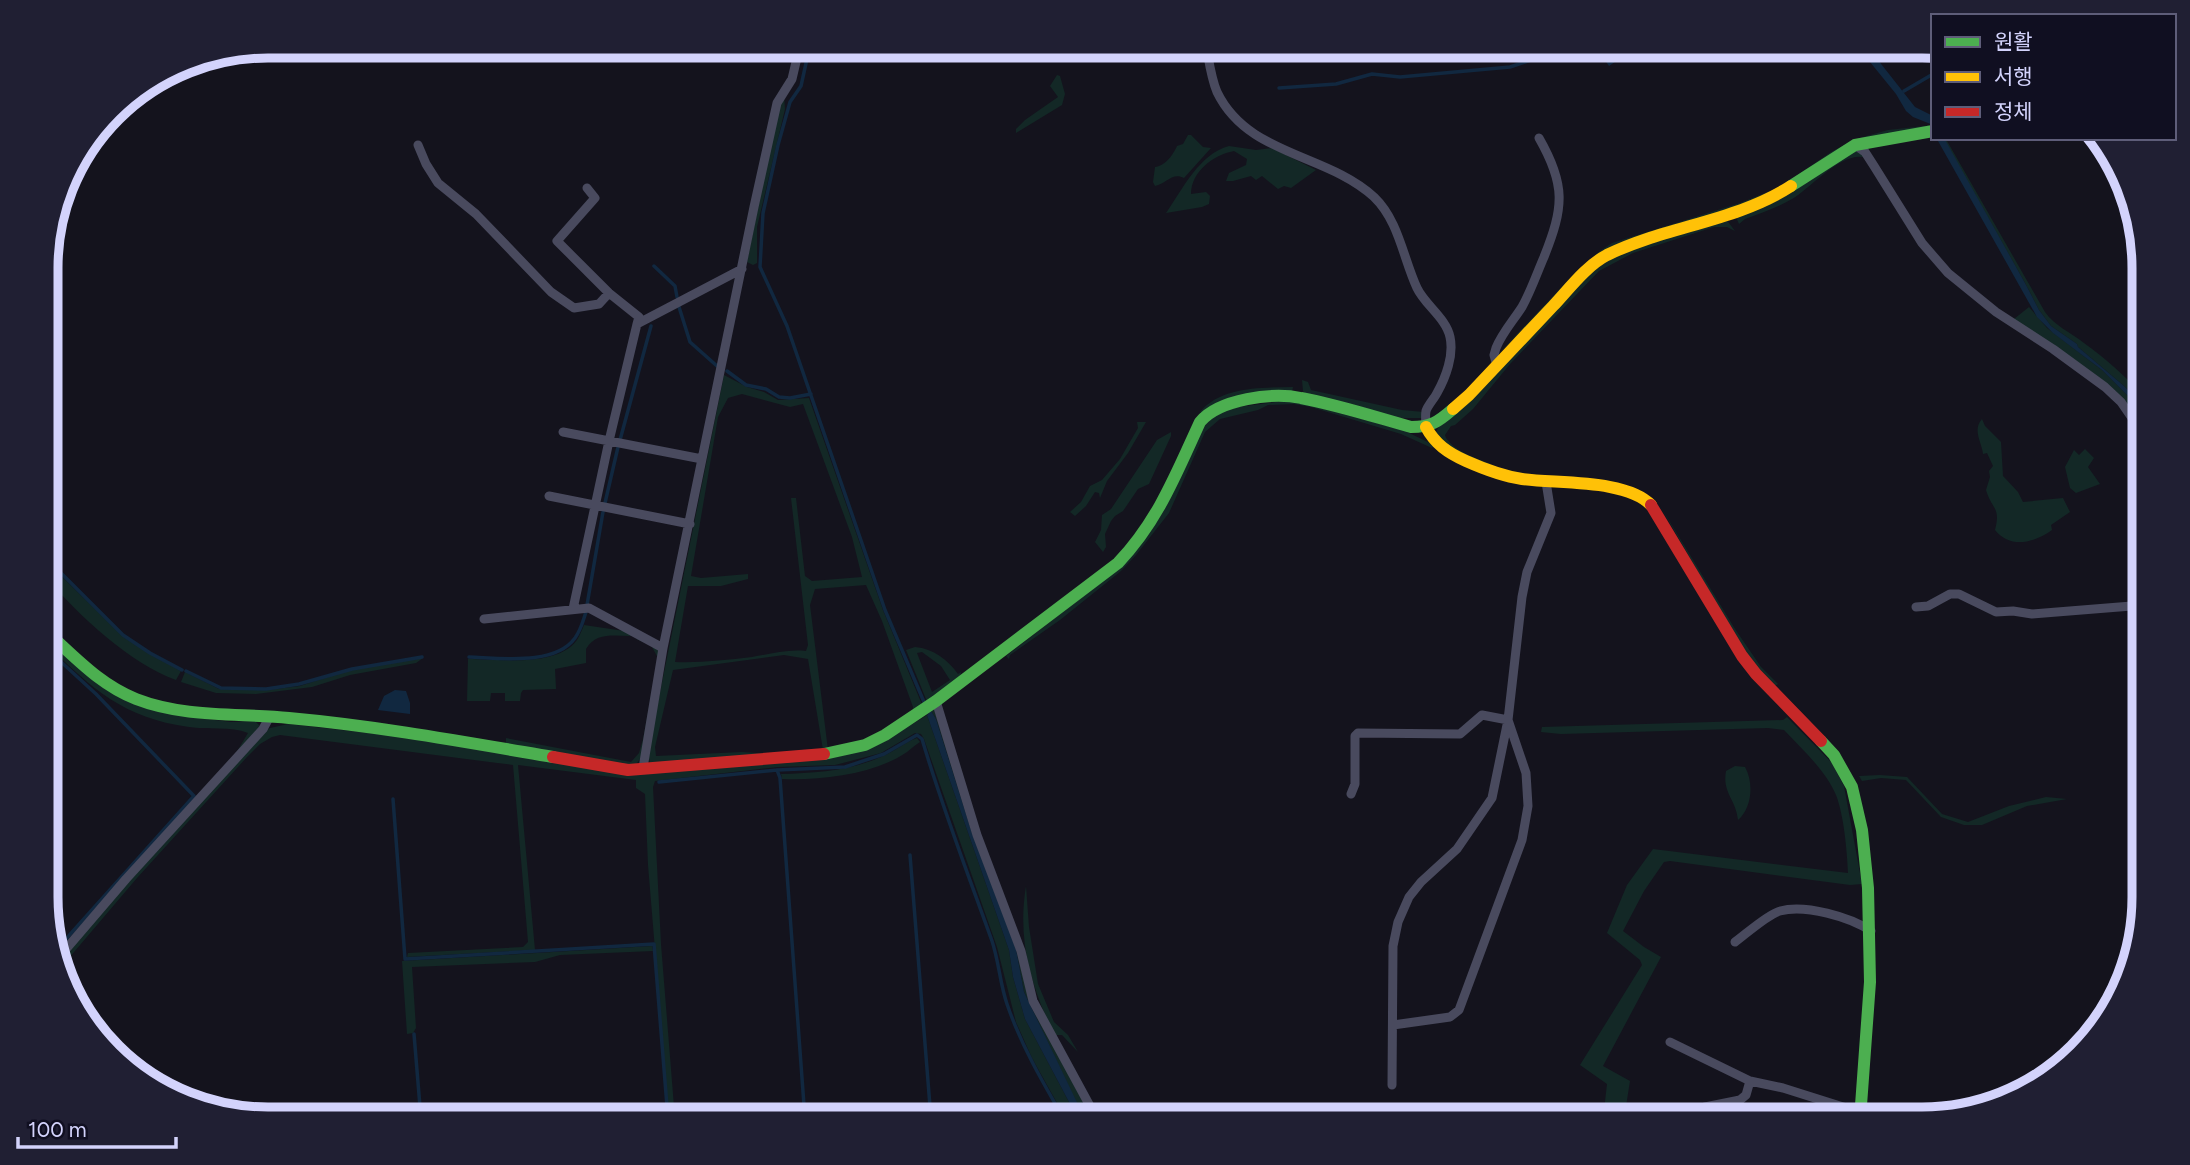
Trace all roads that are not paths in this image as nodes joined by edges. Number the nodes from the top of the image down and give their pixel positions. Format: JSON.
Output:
{"nodes":[{"id":1,"x":797,"y":58,"type":"edge"},
{"id":2,"x":1209,"y":58,"type":"edge"},
{"id":3,"x":1931,"y":131,"type":"edge"},
{"id":4,"x":1539,"y":138,"type":"dead end"},
{"id":5,"x":418,"y":145,"type":"dead end"},
{"id":6,"x":1855,"y":145,"type":"junction"},
{"id":7,"x":587,"y":188,"type":"dead end"},
{"id":8,"x":742,"y":269,"type":"junction"},
{"id":9,"x":609,"y":293,"type":"junction"},
{"id":10,"x":637,"y":324,"type":"junction"},
{"id":11,"x":1497,"y":366,"type":"junction"},
{"id":12,"x":2132,"y":418,"type":"edge"},
{"id":13,"x":1426,"y":428,"type":"junction"},
{"id":14,"x":563,"y":432,"type":"dead end"},
{"id":15,"x":609,"y":441,"type":"junction"},
{"id":16,"x":702,"y":459,"type":"junction"},
{"id":17,"x":1546,"y":482,"type":"junction"},
{"id":18,"x":549,"y":496,"type":"dead end"},
{"id":19,"x":595,"y":505,"type":"junction"},
{"id":20,"x":690,"y":524,"type":"junction"},
{"id":21,"x":2132,"y":606,"type":"edge"},
{"id":22,"x":1916,"y":607,"type":"dead end"},
{"id":23,"x":573,"y":609,"type":"junction"},
{"id":24,"x":484,"y":619,"type":"dead end"},
{"id":25,"x":58,"y":642,"type":"edge"},
{"id":26,"x":663,"y":648,"type":"junction"},
{"id":27,"x":936,"y":701,"type":"junction"},
{"id":28,"x":270,"y":716,"type":"junction"},
{"id":29,"x":1508,"y":720,"type":"junction"},
{"id":30,"x":643,"y":768,"type":"junction"},
{"id":31,"x":1351,"y":794,"type":"dead end"},
{"id":32,"x":1871,"y":931,"type":"junction"},
{"id":33,"x":1735,"y":942,"type":"dead end"},
{"id":34,"x":65,"y":950,"type":"edge"},
{"id":35,"x":1393,"y":1025,"type":"junction"},
{"id":36,"x":1670,"y":1042,"type":"dead end"},
{"id":37,"x":1750,"y":1081,"type":"junction"},
{"id":38,"x":1392,"y":1085,"type":"dead end"},
{"id":39,"x":1090,"y":1107,"type":"edge"},
{"id":40,"x":1705,"y":1107,"type":"edge"},
{"id":41,"x":1835,"y":1107,"type":"edge"},
{"id":42,"x":1861,"y":1107,"type":"edge"}],
"edges":[{"from":1,"to":8,"type":"street"},
{"from":2,"to":13,"type":"street"},
{"from":3,"to":6,"type":"street"},
{"from":4,"to":11,"type":"street"},
{"from":5,"to":9,"type":"street"},
{"from":6,"to":11,"type":"street"},
{"from":6,"to":12,"type":"street"},
{"from":7,"to":9,"type":"street"},
{"from":8,"to":10,"type":"street"},
{"from":8,"to":16,"type":"street"},
{"from":9,"to":10,"type":"street"},
{"from":10,"to":15,"type":"street"},
{"from":11,"to":13,"type":"street"},
{"from":13,"to":17,"type":"street"},
{"from":13,"to":27,"type":"street"},
{"from":14,"to":15,"type":"street"},
{"from":15,"to":16,"type":"street"},
{"from":15,"to":19,"type":"street"},
{"from":16,"to":20,"type":"street"},
{"from":17,"to":29,"type":"street"},
{"from":17,"to":32,"type":"street"},
{"from":18,"to":19,"type":"street"},
{"from":19,"to":20,"type":"street"},
{"from":19,"to":23,"type":"street"},
{"from":20,"to":26,"type":"street"},
{"from":21,"to":22,"type":"street"},
{"from":23,"to":24,"type":"street"},
{"from":23,"to":26,"type":"street"},
{"from":25,"to":28,"type":"street"},
{"from":26,"to":30,"type":"street"},
{"from":27,"to":30,"type":"street"},
{"from":27,"to":39,"type":"street"},
{"from":28,"to":30,"type":"street"},
{"from":28,"to":34,"type":"street"},
{"from":29,"to":31,"type":"street"},
{"from":29,"to":35,"type":"street"},
{"from":29,"to":35,"type":"street"},
{"from":32,"to":33,"type":"street"},
{"from":32,"to":42,"type":"street"},
{"from":35,"to":38,"type":"street"},
{"from":36,"to":37,"type":"street"},
{"from":37,"to":40,"type":"street"},
{"from":37,"to":41,"type":"street"}]}
